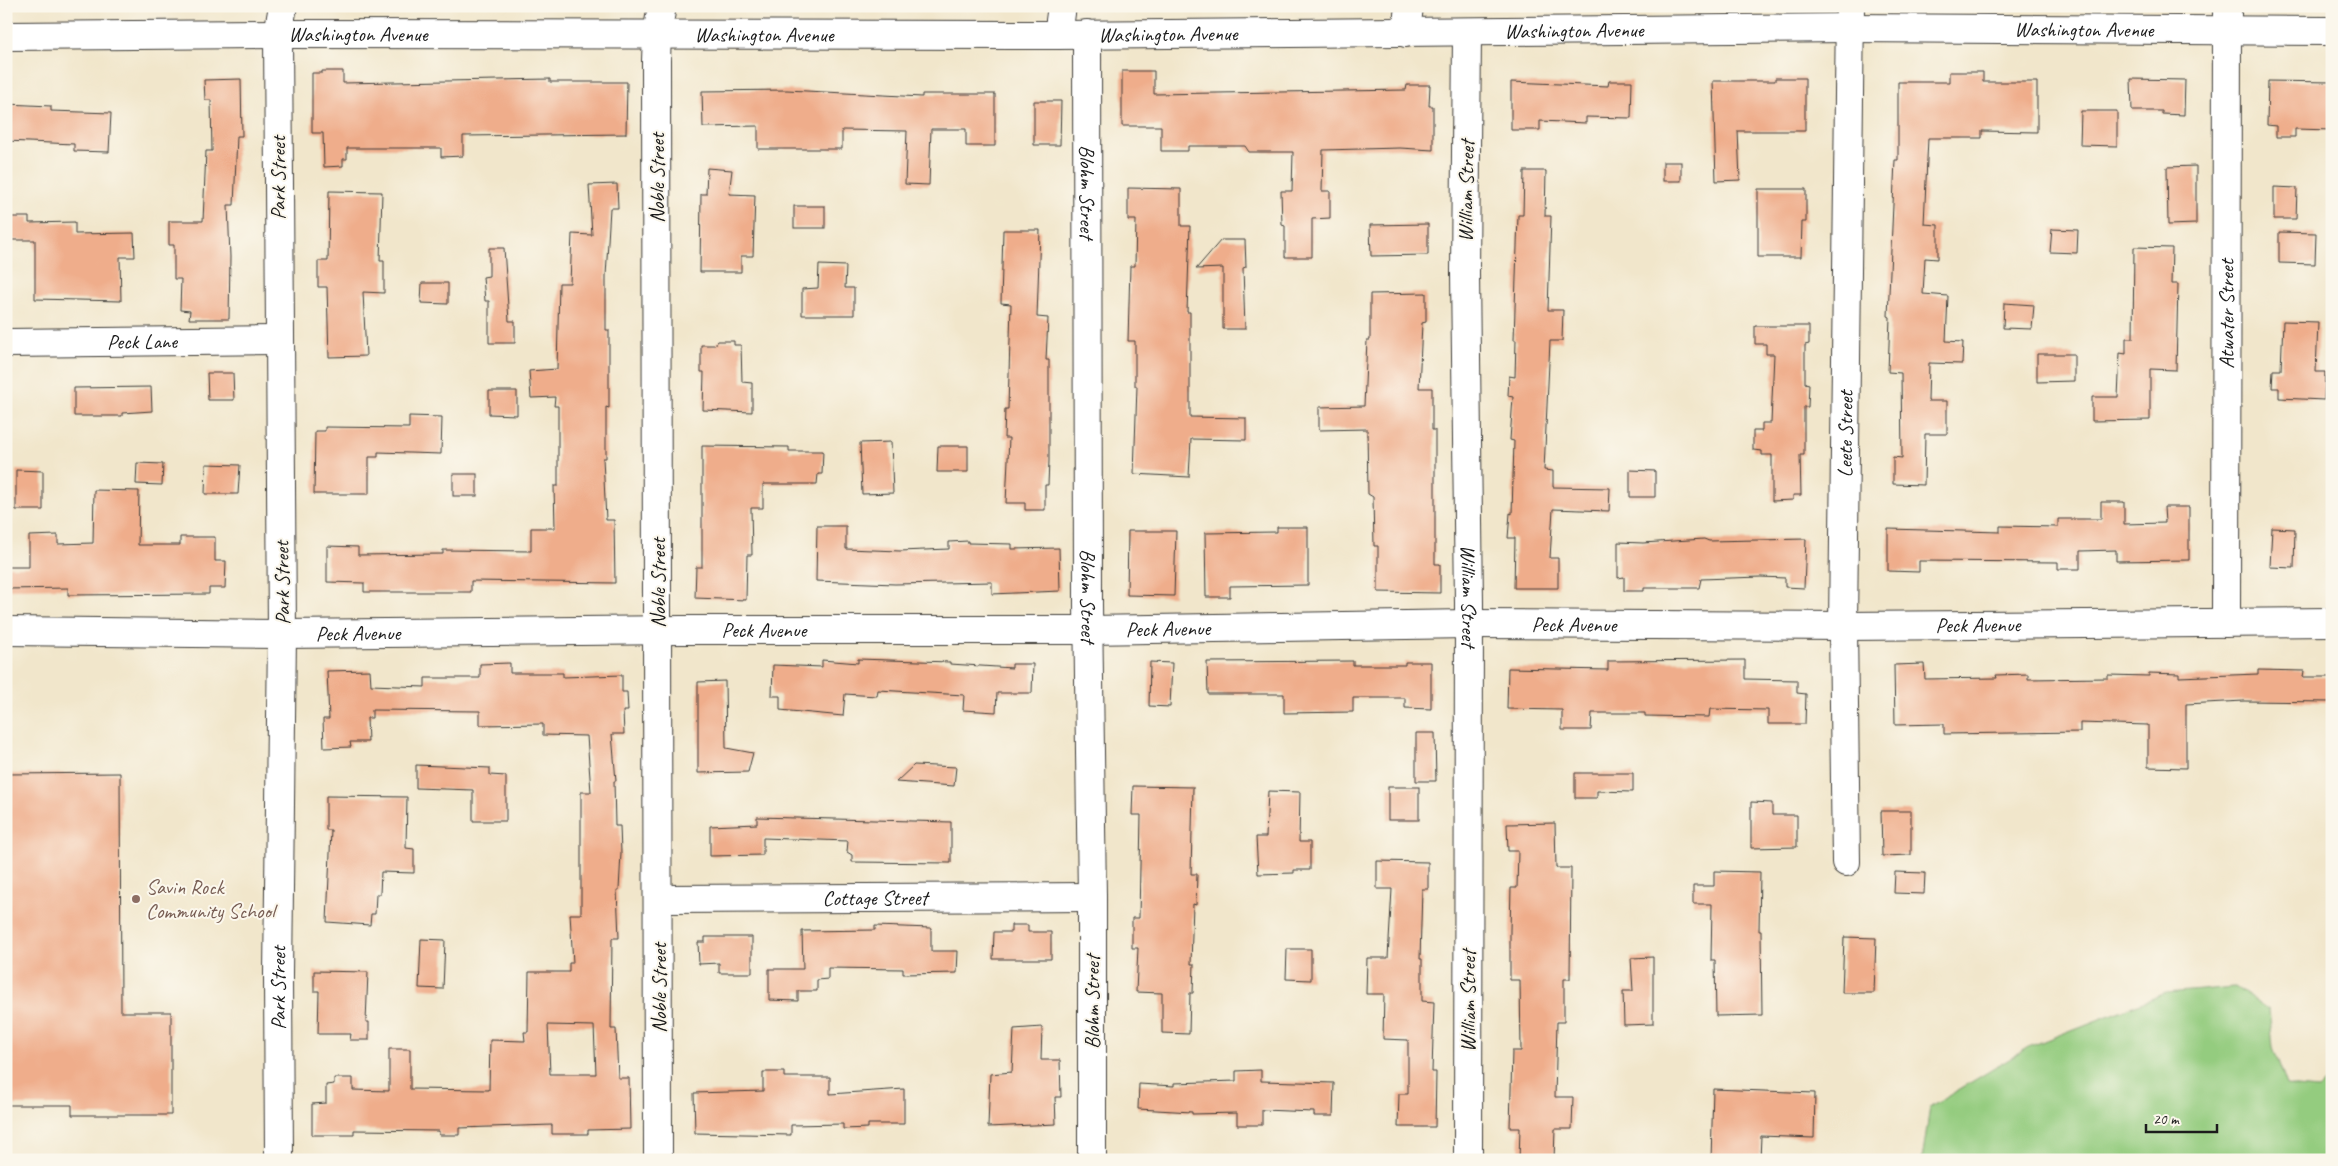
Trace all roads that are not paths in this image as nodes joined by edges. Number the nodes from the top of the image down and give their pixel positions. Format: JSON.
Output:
{"nodes":[{"id":1,"x":283,"y":6,"type":"edge"},
{"id":2,"x":662,"y":6,"type":"edge"},
{"id":3,"x":1062,"y":6,"type":"edge"},
{"id":4,"x":1849,"y":17,"type":"edge"},
{"id":5,"x":2227,"y":18,"type":"edge"},
{"id":6,"x":1408,"y":19,"type":"edge"},
{"id":7,"x":2332,"y":31,"type":"edge"},
{"id":8,"x":1467,"y":32,"type":"junction"},
{"id":9,"x":278,"y":34,"type":"junction"},
{"id":10,"x":657,"y":34,"type":"junction"},
{"id":11,"x":1058,"y":34,"type":"junction"},
{"id":12,"x":1087,"y":34,"type":"junction"},
{"id":13,"x":6,"y":36,"type":"edge"},
{"id":14,"x":279,"y":340,"type":"junction"},
{"id":15,"x":6,"y":343,"type":"edge"},
{"id":16,"x":2332,"y":622,"type":"edge"},
{"id":17,"x":2226,"y":623,"type":"junction"},
{"id":18,"x":1469,"y":624,"type":"junction"},
{"id":19,"x":1844,"y":626,"type":"junction"},
{"id":20,"x":658,"y":630,"type":"junction"},
{"id":21,"x":1088,"y":630,"type":"junction"},
{"id":22,"x":6,"y":631,"type":"edge"},
{"id":23,"x":282,"y":634,"type":"junction"},
{"id":24,"x":1846,"y":862,"type":"dead end"},
{"id":25,"x":1092,"y":897,"type":"junction"},
{"id":26,"x":659,"y":899,"type":"junction"},
{"id":27,"x":279,"y":1160,"type":"edge"},
{"id":28,"x":658,"y":1160,"type":"edge"},
{"id":29,"x":1092,"y":1160,"type":"edge"},
{"id":30,"x":1468,"y":1160,"type":"edge"}],
"edges":[{"from":1,"to":9,"type":"street","name":"Park Street"},
{"from":2,"to":10,"type":"street","name":"Noble Street"},
{"from":3,"to":11,"type":"street"},
{"from":4,"to":5,"type":"street","name":"Washington Avenue"},
{"from":4,"to":8,"type":"street","name":"Washington Avenue"},
{"from":4,"to":19,"type":"street","name":"Leete Street"},
{"from":5,"to":7,"type":"street","name":"Washington Avenue"},
{"from":5,"to":17,"type":"street","name":"Atwater Street"},
{"from":6,"to":8,"type":"street","name":"Washington Avenue"},
{"from":6,"to":12,"type":"street","name":"Washington Avenue"},
{"from":8,"to":18,"type":"street","name":"William Street"},
{"from":9,"to":10,"type":"street","name":"Washington Avenue"},
{"from":9,"to":13,"type":"street","name":"Washington Avenue"},
{"from":9,"to":14,"type":"street","name":"Park Street"},
{"from":10,"to":11,"type":"street","name":"Washington Avenue"},
{"from":10,"to":20,"type":"street","name":"Noble Street"},
{"from":11,"to":12,"type":"street","name":"Washington Avenue"},
{"from":12,"to":21,"type":"street","name":"Blohm Street"},
{"from":14,"to":15,"type":"street","name":"Peck Lane"},
{"from":14,"to":23,"type":"street","name":"Park Street"},
{"from":16,"to":17,"type":"street","name":"Peck Avenue"},
{"from":17,"to":19,"type":"street","name":"Peck Avenue"},
{"from":18,"to":19,"type":"street","name":"Peck Avenue"},
{"from":18,"to":21,"type":"street","name":"Peck Avenue"},
{"from":18,"to":30,"type":"street","name":"William Street"},
{"from":19,"to":24,"type":"street","name":"Leete Street"},
{"from":20,"to":21,"type":"street","name":"Peck Avenue"},
{"from":20,"to":23,"type":"street","name":"Peck Avenue"},
{"from":20,"to":26,"type":"street","name":"Noble Street"},
{"from":21,"to":25,"type":"street","name":"Blohm Street"},
{"from":22,"to":23,"type":"street","name":"Peck Avenue"},
{"from":23,"to":27,"type":"street","name":"Park Street"},
{"from":25,"to":26,"type":"street","name":"Cottage Street"},
{"from":25,"to":29,"type":"street","name":"Blohm Street"},
{"from":26,"to":28,"type":"street","name":"Noble Street"}]}
